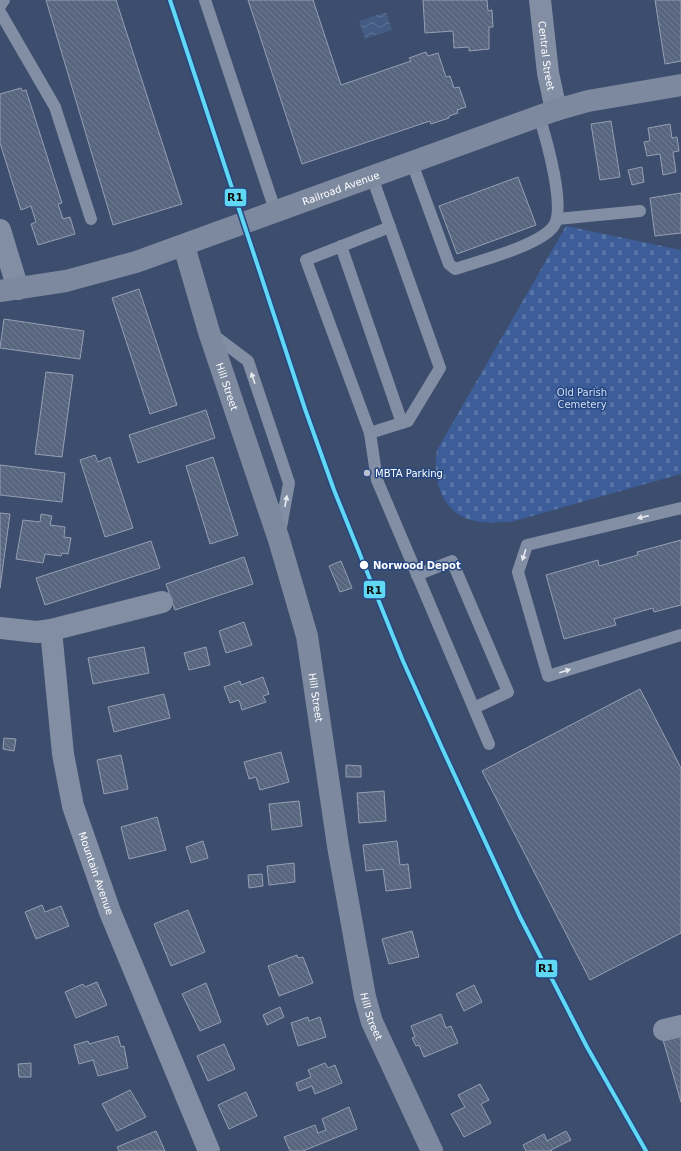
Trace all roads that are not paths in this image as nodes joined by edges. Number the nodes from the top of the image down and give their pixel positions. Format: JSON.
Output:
{"nodes":[{"id":1,"x":4,"y":0,"type":"edge"},
{"id":2,"x":205,"y":0,"type":"edge"},
{"id":3,"x":540,"y":0,"type":"edge"},
{"id":4,"x":0,"y":6,"type":"edge"},
{"id":5,"x":0,"y":12,"type":"edge"},
{"id":6,"x":681,"y":85,"type":"edge"},
{"id":7,"x":548,"y":113,"type":"junction"},
{"id":8,"x":412,"y":163,"type":"junction"},
{"id":9,"x":372,"y":178,"type":"junction"},
{"id":10,"x":640,"y":211,"type":"dead end"},
{"id":11,"x":276,"y":213,"type":"junction"},
{"id":12,"x":91,"y":219,"type":"dead end"},
{"id":13,"x":557,"y":219,"type":"junction"},
{"id":14,"x":390,"y":227,"type":"junction"},
{"id":15,"x":0,"y":230,"type":"edge"},
{"id":16,"x":184,"y":246,"type":"junction"},
{"id":17,"x":341,"y":246,"type":"junction"},
{"id":18,"x":9,"y":290,"type":"edge"},
{"id":19,"x":402,"y":423,"type":"junction"},
{"id":20,"x":370,"y":433,"type":"junction"},
{"id":21,"x":681,"y":508,"type":"edge"},
{"id":22,"x":417,"y":575,"type":"junction"},
{"id":23,"x":162,"y":602,"type":"dead end"},
{"id":24,"x":0,"y":628,"type":"edge"},
{"id":25,"x":52,"y":630,"type":"junction"},
{"id":26,"x":681,"y":635,"type":"edge"},
{"id":27,"x":474,"y":708,"type":"junction"},
{"id":28,"x":489,"y":744,"type":"dead end"},
{"id":29,"x":210,"y":1151,"type":"edge"},
{"id":30,"x":432,"y":1151,"type":"edge"}],
"edges":[{"from":1,"to":4,"type":"lane"},
{"from":2,"to":11,"type":"lane"},
{"from":3,"to":7,"type":"street","name":"Central Street"},
{"from":5,"to":12,"type":"lane"},
{"from":6,"to":7,"type":"street","name":"Railroad Avenue"},
{"from":7,"to":8,"type":"street","name":"Railroad Avenue"},
{"from":7,"to":13,"type":"lane"},
{"from":8,"to":9,"type":"street","name":"Railroad Avenue"},
{"from":8,"to":13,"type":"lane"},
{"from":9,"to":11,"type":"street","name":"Railroad Avenue"},
{"from":9,"to":14,"type":"lane"},
{"from":10,"to":13,"type":"lane"},
{"from":11,"to":16,"type":"street","name":"Railroad Avenue"},
{"from":14,"to":17,"type":"lane"},
{"from":14,"to":19,"type":"lane"},
{"from":15,"to":18,"type":"street"},
{"from":16,"to":18,"type":"street","name":"Railroad Avenue"},
{"from":16,"to":30,"type":"street","name":"Hill Street"},
{"from":17,"to":19,"type":"lane"},
{"from":17,"to":20,"type":"lane"},
{"from":19,"to":20,"type":"lane"},
{"from":20,"to":22,"type":"lane"},
{"from":21,"to":26,"type":"lane","one_way":true},
{"from":22,"to":27,"type":"lane"},
{"from":22,"to":27,"type":"lane"},
{"from":23,"to":25,"type":"street"},
{"from":24,"to":25,"type":"street"},
{"from":25,"to":29,"type":"street","name":"Mountain Avenue"},
{"from":27,"to":28,"type":"lane"}]}
